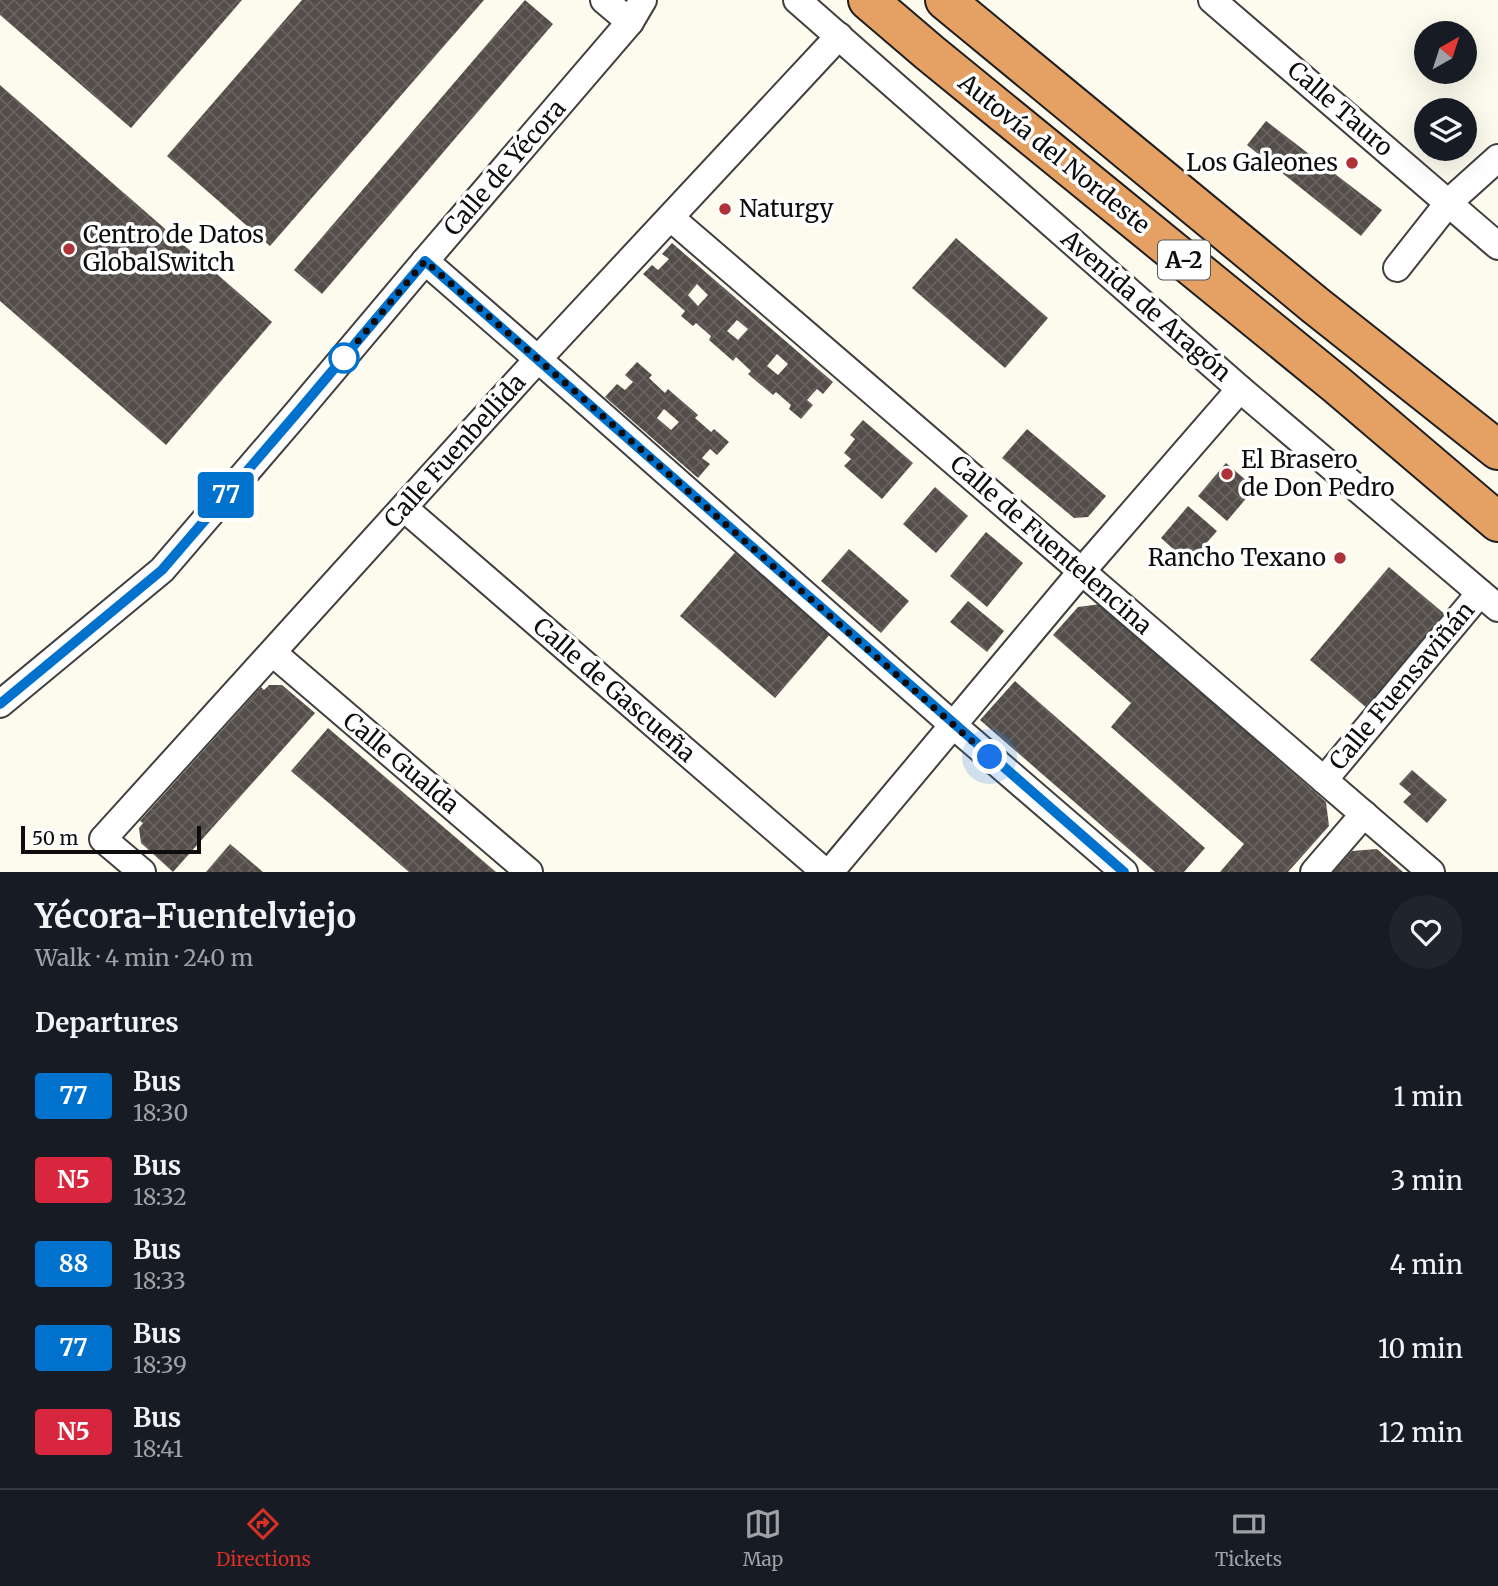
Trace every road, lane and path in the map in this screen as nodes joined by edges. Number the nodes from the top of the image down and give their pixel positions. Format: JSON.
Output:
{"nodes":[{"id":1,"x":604,"y":0,"type":"edge"},
{"id":2,"x":663,"y":0,"type":"edge"},
{"id":3,"x":797,"y":0,"type":"edge"},
{"id":4,"x":868,"y":0,"type":"edge"},
{"id":5,"x":945,"y":0,"type":"edge"},
{"id":6,"x":975,"y":0,"type":"edge"},
{"id":7,"x":1212,"y":0,"type":"edge"},
{"id":8,"x":637,"y":11,"type":"edge"},
{"id":9,"x":839,"y":36,"type":"junction"},
{"id":10,"x":1498,"y":158,"type":"edge"},
{"id":11,"x":1448,"y":202,"type":"junction"},
{"id":12,"x":671,"y":218,"type":"junction"},
{"id":13,"x":1498,"y":246,"type":"edge"},
{"id":14,"x":425,"y":261,"type":"junction"},
{"id":15,"x":1396,"y":268,"type":"dead end"},
{"id":16,"x":538,"y":359,"type":"junction"},
{"id":17,"x":1240,"y":389,"type":"junction"},
{"id":18,"x":1491,"y":444,"type":"edge"},
{"id":19,"x":404,"y":508,"type":"junction"},
{"id":20,"x":1498,"y":522,"type":"edge"},
{"id":21,"x":1082,"y":571,"type":"junction"},
{"id":22,"x":1489,"y":601,"type":"edge"},
{"id":23,"x":273,"y":653,"type":"junction"},
{"id":24,"x":0,"y":704,"type":"edge"},
{"id":25,"x":953,"y":725,"type":"junction"},
{"id":26,"x":1324,"y":780,"type":"junction"},
{"id":27,"x":1364,"y":814,"type":"junction"},
{"id":28,"x":142,"y":872,"type":"edge"},
{"id":29,"x":529,"y":872,"type":"edge"},
{"id":30,"x":825,"y":872,"type":"edge"},
{"id":31,"x":830,"y":872,"type":"edge"},
{"id":32,"x":1124,"y":872,"type":"edge"},
{"id":33,"x":1314,"y":872,"type":"edge"},
{"id":34,"x":1431,"y":872,"type":"edge"}],
"edges":[{"from":1,"to":8,"type":"street"},
{"from":2,"to":8,"type":"street","name":"Calle de Yécora"},
{"from":3,"to":9,"type":"street","name":"Avenida de Aragón"},
{"from":4,"to":20,"type":"highway","name":"Autovía del Nordeste","number":"A-2"},
{"from":5,"to":18,"type":"highway","name":"Autovía del Nordeste","number":"A-2"},
{"from":6,"to":18,"type":"highway"},
{"from":7,"to":11,"type":"street","name":"Calle Tauro"},
{"from":8,"to":14,"type":"street","name":"Calle de Yécora"},
{"from":9,"to":12,"type":"street","name":"Calle Fuenbellida"},
{"from":9,"to":17,"type":"street","name":"Avenida de Aragón"},
{"from":10,"to":11,"type":"street"},
{"from":11,"to":13,"type":"street","name":"Calle Tauro"},
{"from":11,"to":15,"type":"street"},
{"from":12,"to":16,"type":"street","name":"Calle Fuenbellida"},
{"from":12,"to":21,"type":"street","name":"Calle de Fuentelencina"},
{"from":14,"to":16,"type":"street"},
{"from":14,"to":24,"type":"street","name":"Calle de Yécora"},
{"from":16,"to":19,"type":"street","name":"Calle Fuenbellida"},
{"from":16,"to":25,"type":"street"},
{"from":17,"to":21,"type":"street"},
{"from":17,"to":22,"type":"street","name":"Avenida de Aragón"},
{"from":19,"to":23,"type":"street","name":"Calle Fuenbellida"},
{"from":19,"to":30,"type":"street","name":"Calle de Gascueña"},
{"from":21,"to":25,"type":"street"},
{"from":21,"to":26,"type":"street","name":"Calle de Fuentelencina"},
{"from":22,"to":26,"type":"street","name":"Calle Fuensaviñán"},
{"from":23,"to":28,"type":"street","name":"Calle Fuenbellida"},
{"from":23,"to":29,"type":"street","name":"Calle Gualda"},
{"from":25,"to":31,"type":"street"},
{"from":25,"to":32,"type":"street"},
{"from":26,"to":27,"type":"street","name":"Calle de Fuentelencina"},
{"from":27,"to":33,"type":"street"},
{"from":27,"to":34,"type":"street","name":"Calle de Fuentelencina"}]}
